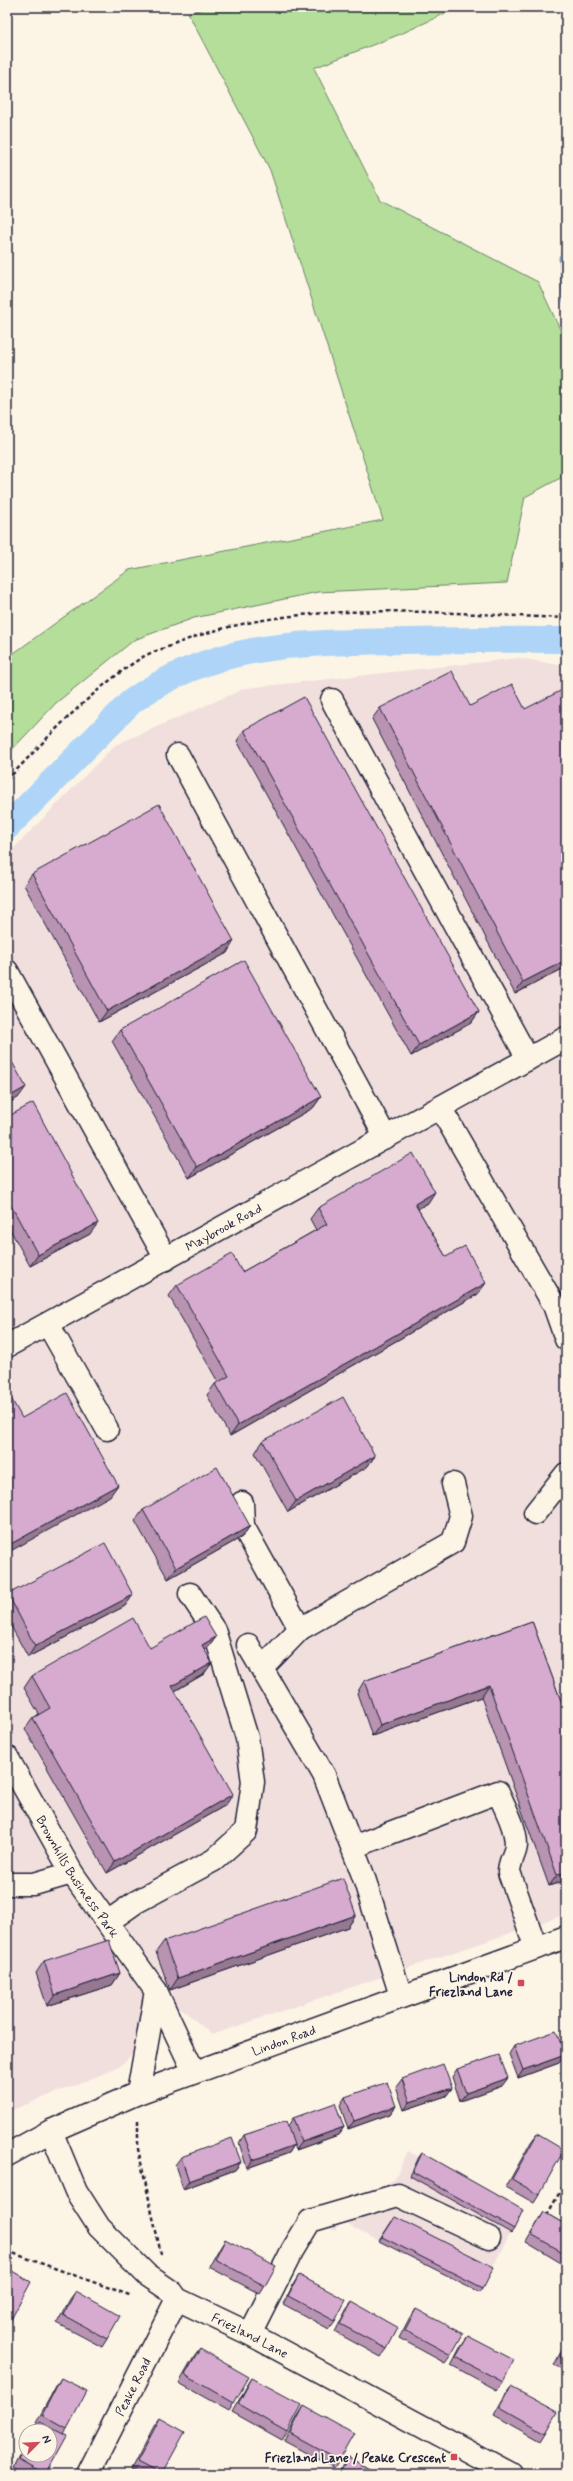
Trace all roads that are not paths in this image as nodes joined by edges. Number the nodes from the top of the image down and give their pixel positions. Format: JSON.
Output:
{"nodes":[{"id":1,"x":332,"y":700,"type":"dead end"},
{"id":2,"x":178,"y":755,"type":"dead end"},
{"id":3,"x":7,"y":971,"type":"edge"},
{"id":4,"x":566,"y":1038,"type":"edge"},
{"id":5,"x":528,"y":1059,"type":"junction"},
{"id":6,"x":441,"y":1109,"type":"junction"},
{"id":7,"x":386,"y":1138,"type":"junction"},
{"id":8,"x":166,"y":1259,"type":"junction"},
{"id":9,"x":48,"y":1324,"type":"junction"},
{"id":10,"x":566,"y":1339,"type":"edge"},
{"id":11,"x":7,"y":1346,"type":"edge"},
{"id":12,"x":107,"y":1429,"type":"dead end"},
{"id":13,"x":566,"y":1474,"type":"edge"},
{"id":14,"x":453,"y":1484,"type":"dead end"},
{"id":15,"x":242,"y":1503,"type":"dead end"},
{"id":16,"x":535,"y":1513,"type":"dead end"},
{"id":17,"x":190,"y":1594,"type":"dead end"},
{"id":18,"x":300,"y":1629,"type":"junction"},
{"id":19,"x":248,"y":1645,"type":"dead end"},
{"id":20,"x":262,"y":1668,"type":"junction"},
{"id":21,"x":7,"y":1757,"type":"edge"},
{"id":22,"x":353,"y":1847,"type":"junction"},
{"id":23,"x":72,"y":1872,"type":"junction"},
{"id":24,"x":7,"y":1884,"type":"edge"},
{"id":25,"x":109,"y":1921,"type":"junction"},
{"id":26,"x":566,"y":1937,"type":"edge"},
{"id":27,"x":536,"y":1948,"type":"junction"},
{"id":28,"x":156,"y":1991,"type":"junction"},
{"id":29,"x":401,"y":1996,"type":"junction"},
{"id":30,"x":194,"y":2072,"type":"junction"},
{"id":31,"x":138,"y":2093,"type":"junction"},
{"id":32,"x":51,"y":2131,"type":"junction"},
{"id":33,"x":7,"y":2155,"type":"edge"},
{"id":34,"x":489,"y":2238,"type":"dead end"},
{"id":35,"x":177,"y":2299,"type":"junction"},
{"id":36,"x":250,"y":2334,"type":"junction"},
{"id":37,"x":88,"y":2474,"type":"edge"},
{"id":38,"x":511,"y":2474,"type":"edge"}],
"edges":[{"from":1,"to":5,"type":"street"},
{"from":2,"to":7,"type":"street"},
{"from":3,"to":8,"type":"street"},
{"from":4,"to":5,"type":"street","name":"Maybrook Road"},
{"from":5,"to":6,"type":"street","name":"Maybrook Road"},
{"from":6,"to":7,"type":"street","name":"Maybrook Road"},
{"from":6,"to":10,"type":"street"},
{"from":7,"to":8,"type":"street","name":"Maybrook Road"},
{"from":8,"to":9,"type":"street","name":"Maybrook Road"},
{"from":9,"to":11,"type":"street","name":"Maybrook Road"},
{"from":9,"to":12,"type":"street"},
{"from":13,"to":16,"type":"street"},
{"from":14,"to":18,"type":"street"},
{"from":15,"to":18,"type":"street"},
{"from":17,"to":25,"type":"street"},
{"from":18,"to":20,"type":"street"},
{"from":19,"to":20,"type":"street"},
{"from":20,"to":22,"type":"street"},
{"from":21,"to":23,"type":"street","name":"Brownhills Business Park"},
{"from":22,"to":27,"type":"street"},
{"from":22,"to":29,"type":"street"},
{"from":23,"to":24,"type":"street"},
{"from":23,"to":25,"type":"street","name":"Brownhills Business Park"},
{"from":25,"to":28,"type":"street","name":"Brownhills Business Park"},
{"from":26,"to":27,"type":"street","name":"Lindon Road"},
{"from":27,"to":29,"type":"street","name":"Lindon Road"},
{"from":28,"to":30,"type":"street","name":"Brownhills Business Park"},
{"from":28,"to":31,"type":"street"},
{"from":29,"to":30,"type":"street","name":"Lindon Road"},
{"from":30,"to":31,"type":"street","name":"Lindon Road"},
{"from":31,"to":32,"type":"street","name":"Lindon Road"},
{"from":32,"to":33,"type":"street","name":"Lindon Road"},
{"from":32,"to":35,"type":"street","name":"Friezland Lane"},
{"from":34,"to":36,"type":"street"},
{"from":35,"to":36,"type":"street","name":"Friezland Lane"},
{"from":35,"to":37,"type":"street","name":"Peake Road"},
{"from":36,"to":38,"type":"street","name":"Friezland Lane"}]}
